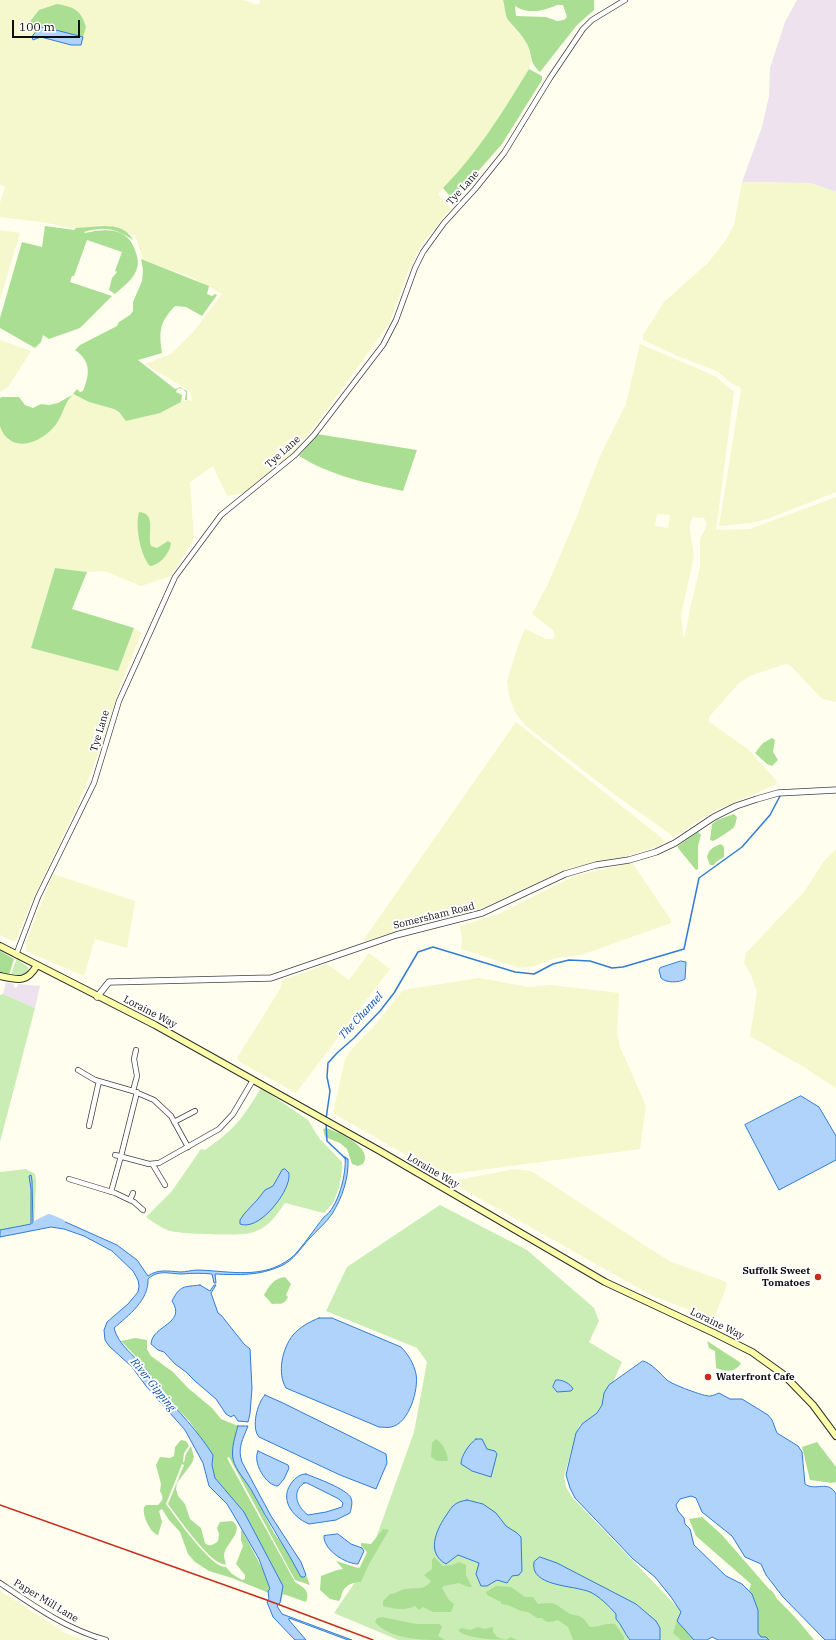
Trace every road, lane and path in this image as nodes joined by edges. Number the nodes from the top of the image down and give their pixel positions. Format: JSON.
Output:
{"nodes":[{"id":1,"x":625,"y":0,"type":"edge"},
{"id":2,"x":836,"y":790,"type":"edge"},
{"id":3,"x":0,"y":946,"type":"edge"},
{"id":4,"x":16,"y":955,"type":"junction"},
{"id":5,"x":36,"y":965,"type":"junction"},
{"id":6,"x":0,"y":976,"type":"edge"},
{"id":7,"x":97,"y":997,"type":"junction"},
{"id":8,"x":136,"y":1050,"type":"dead end"},
{"id":9,"x":78,"y":1070,"type":"dead end"},
{"id":10,"x":253,"y":1080,"type":"junction"},
{"id":11,"x":99,"y":1081,"type":"junction"},
{"id":12,"x":135,"y":1092,"type":"junction"},
{"id":13,"x":195,"y":1111,"type":"dead end"},
{"id":14,"x":174,"y":1122,"type":"junction"},
{"id":15,"x":89,"y":1126,"type":"dead end"},
{"id":16,"x":188,"y":1147,"type":"junction"},
{"id":17,"x":115,"y":1155,"type":"dead end"},
{"id":18,"x":121,"y":1156,"type":"junction"},
{"id":19,"x":153,"y":1165,"type":"junction"},
{"id":20,"x":69,"y":1179,"type":"dead end"},
{"id":21,"x":165,"y":1185,"type":"dead end"},
{"id":22,"x":111,"y":1192,"type":"junction"},
{"id":23,"x":133,"y":1193,"type":"dead end"},
{"id":24,"x":130,"y":1200,"type":"junction"},
{"id":25,"x":143,"y":1210,"type":"dead end"},
{"id":26,"x":836,"y":1436,"type":"edge"},
{"id":27,"x":0,"y":1583,"type":"edge"},
{"id":28,"x":106,"y":1640,"type":"edge"}],
"edges":[{"from":1,"to":4,"type":"street","name":"Tye Lane"},
{"from":2,"to":7,"type":"street","name":"Somersham Road"},
{"from":3,"to":4,"type":"main road","name":"Loraine Way"},
{"from":4,"to":5,"type":"main road","name":"Loraine Way"},
{"from":5,"to":6,"type":"main road"},
{"from":5,"to":7,"type":"main road","name":"Loraine Way"},
{"from":7,"to":10,"type":"main road","name":"Loraine Way"},
{"from":8,"to":12,"type":"street"},
{"from":9,"to":11,"type":"street"},
{"from":10,"to":16,"type":"street"},
{"from":10,"to":26,"type":"main road","name":"Loraine Way"},
{"from":11,"to":12,"type":"street"},
{"from":11,"to":15,"type":"street"},
{"from":12,"to":14,"type":"street"},
{"from":12,"to":18,"type":"street"},
{"from":13,"to":14,"type":"street"},
{"from":14,"to":16,"type":"street"},
{"from":16,"to":19,"type":"street"},
{"from":17,"to":18,"type":"street"},
{"from":18,"to":19,"type":"street"},
{"from":18,"to":22,"type":"street"},
{"from":19,"to":21,"type":"street"},
{"from":20,"to":22,"type":"street"},
{"from":22,"to":24,"type":"street"},
{"from":23,"to":24,"type":"street"},
{"from":24,"to":25,"type":"street"},
{"from":27,"to":28,"type":"street","name":"Paper Mill Lane"}]}
